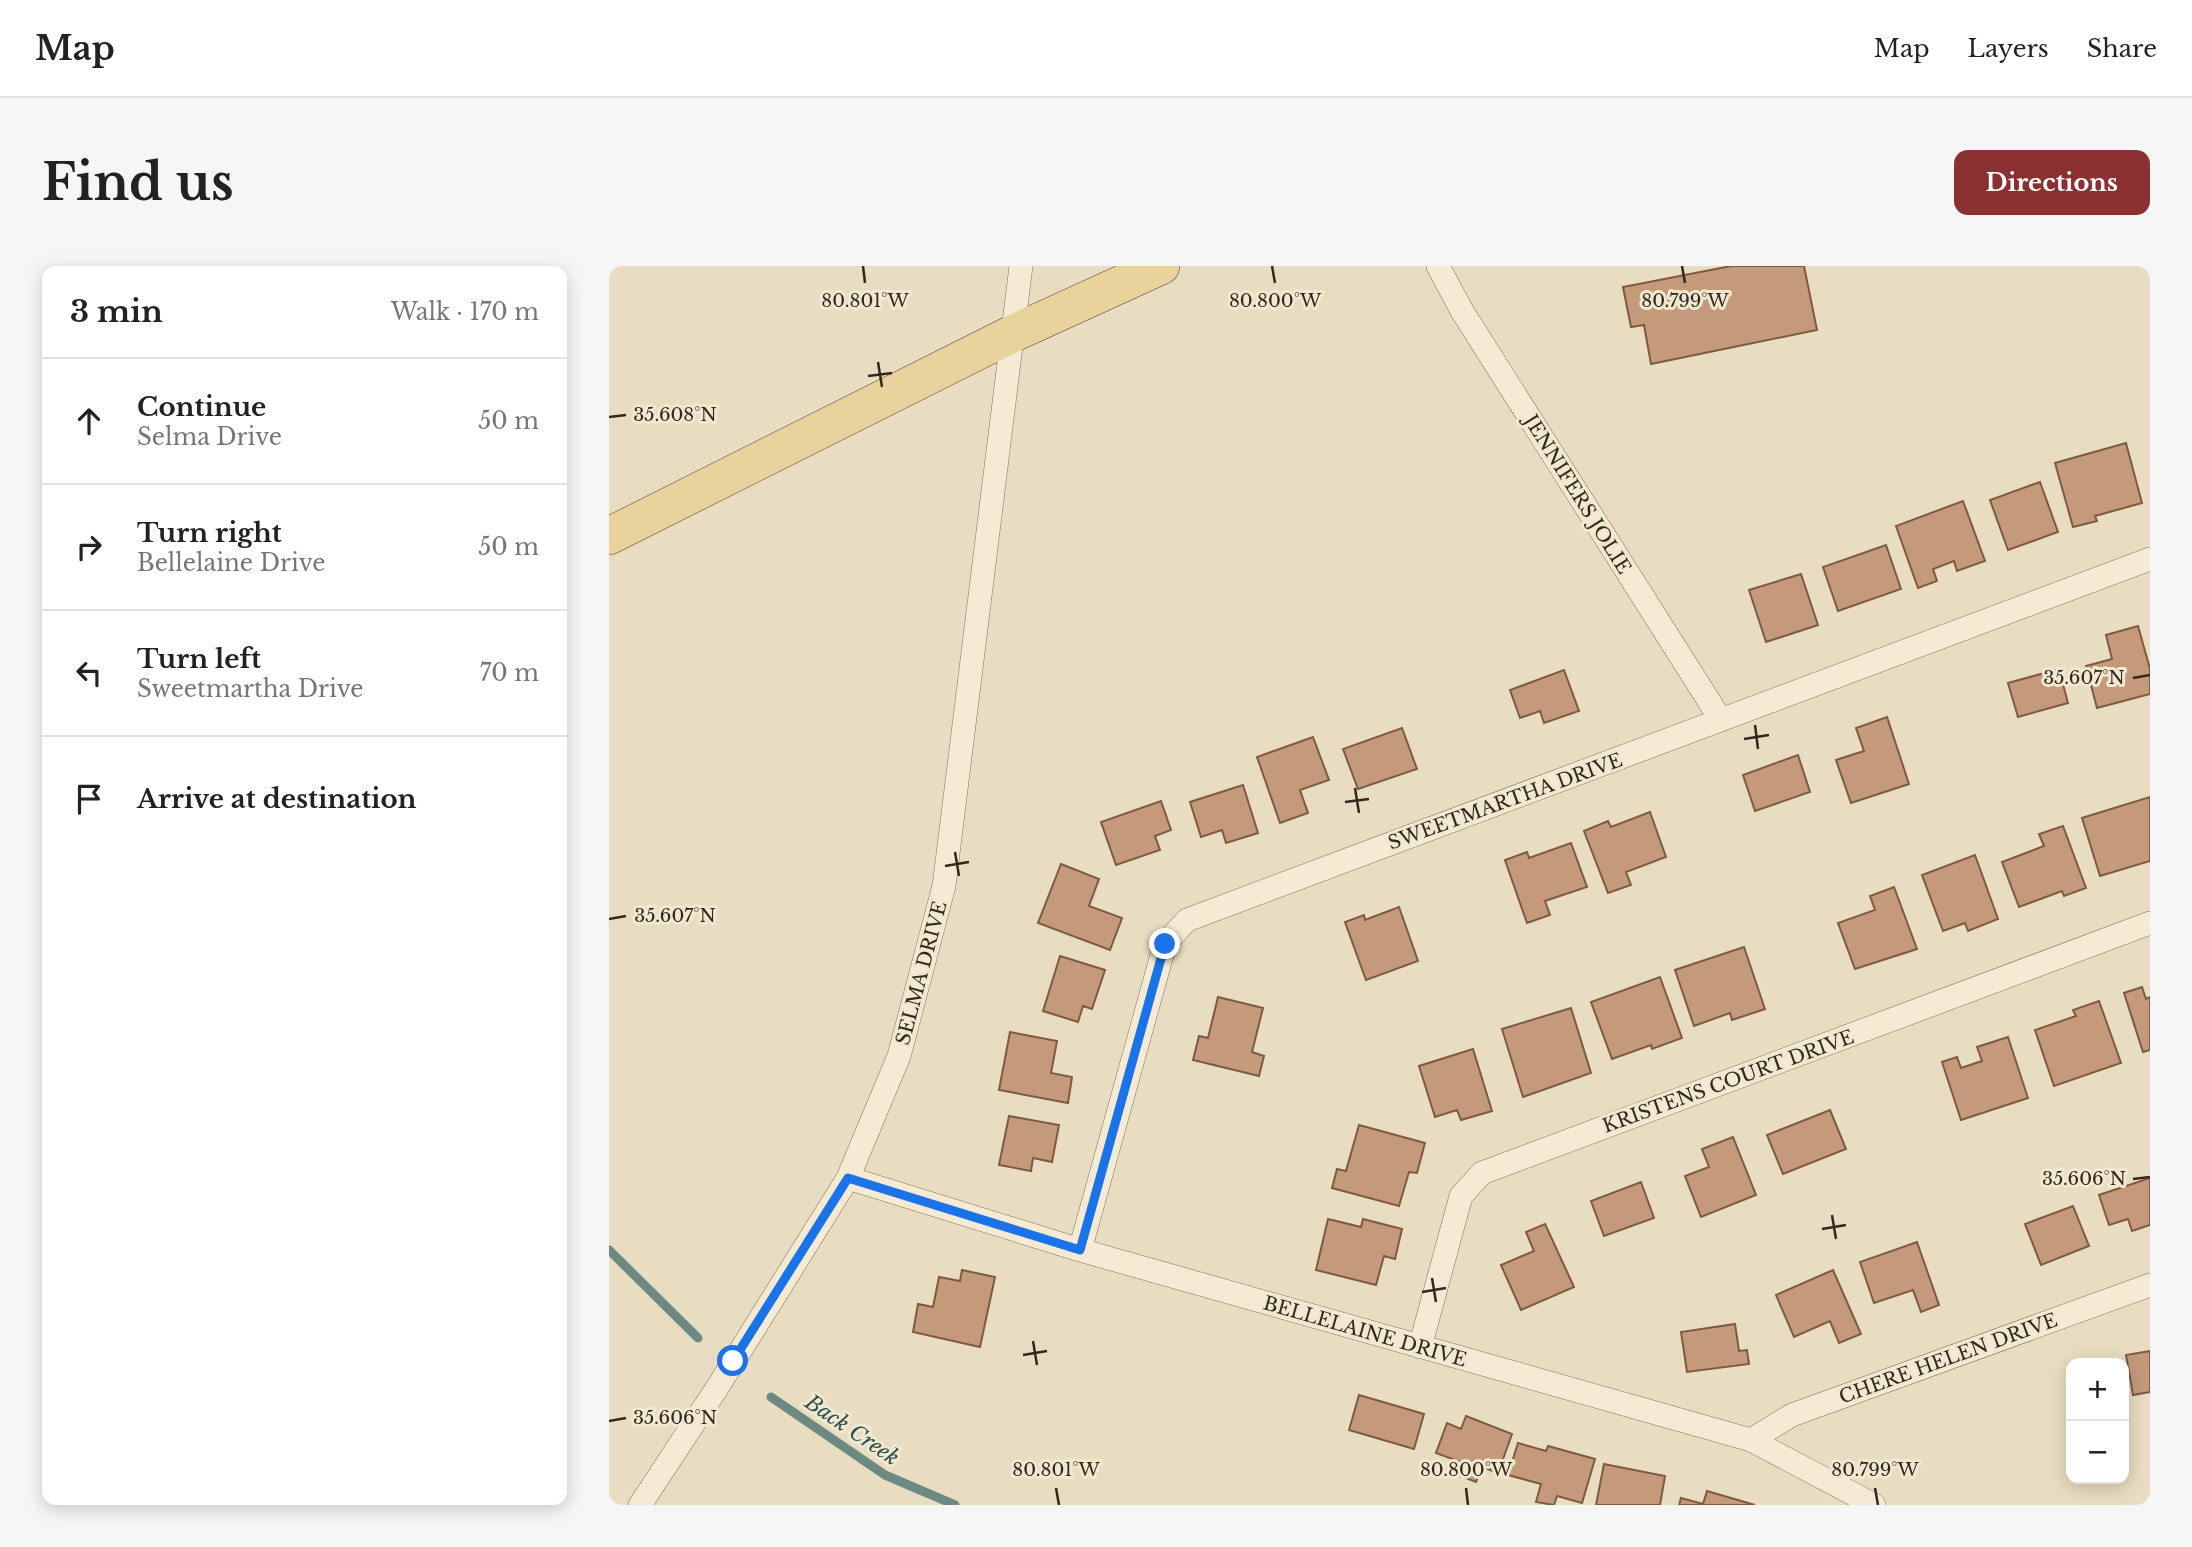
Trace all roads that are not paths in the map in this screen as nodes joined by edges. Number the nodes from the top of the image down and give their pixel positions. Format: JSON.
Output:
{"nodes":[{"id":1,"x":1021,"y":266,"type":"edge"},
{"id":2,"x":1161,"y":266,"type":"edge"},
{"id":3,"x":1438,"y":266,"type":"edge"},
{"id":4,"x":1012,"y":334,"type":"junction"},
{"id":5,"x":609,"y":536,"type":"edge"},
{"id":6,"x":2150,"y":559,"type":"edge"},
{"id":7,"x":1721,"y":720,"type":"junction"},
{"id":8,"x":2150,"y":923,"type":"edge"},
{"id":9,"x":848,"y":1178,"type":"junction"},
{"id":10,"x":1080,"y":1250,"type":"junction"},
{"id":11,"x":2150,"y":1285,"type":"edge"},
{"id":12,"x":1420,"y":1347,"type":"junction"},
{"id":13,"x":1751,"y":1440,"type":"junction"},
{"id":14,"x":640,"y":1505,"type":"edge"},
{"id":15,"x":1874,"y":1505,"type":"edge"}],
"edges":[{"from":1,"to":4,"type":"street","name":"SELMA DRIVE"},
{"from":2,"to":4,"type":"main road"},
{"from":3,"to":7,"type":"street","name":"JENNIFERS JOLIE"},
{"from":4,"to":5,"type":"main road"},
{"from":4,"to":9,"type":"street","name":"SELMA DRIVE"},
{"from":6,"to":7,"type":"street","name":"SWEETMARTHA DRIVE"},
{"from":7,"to":10,"type":"street","name":"SWEETMARTHA DRIVE"},
{"from":8,"to":12,"type":"street","name":"KRISTENS COURT DRIVE"},
{"from":9,"to":10,"type":"street","name":"BELLELAINE DRIVE"},
{"from":9,"to":14,"type":"street","name":"SELMA DRIVE"},
{"from":10,"to":12,"type":"street","name":"BELLELAINE DRIVE"},
{"from":11,"to":13,"type":"street","name":"CHERE HELEN DRIVE"},
{"from":12,"to":13,"type":"street","name":"BELLELAINE DRIVE"},
{"from":13,"to":15,"type":"street","name":"BELLELAINE DRIVE"}]}
